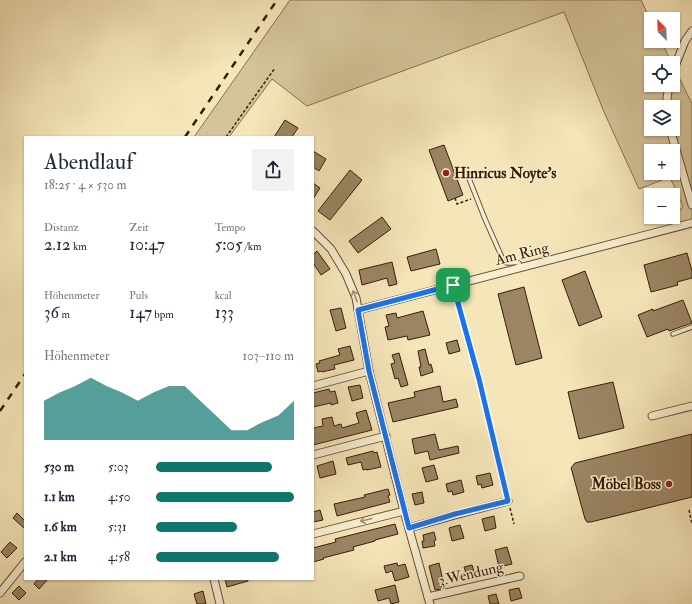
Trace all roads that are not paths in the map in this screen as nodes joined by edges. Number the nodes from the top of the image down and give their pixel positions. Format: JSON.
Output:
{"nodes":[{"id":1,"x":692,"y":31,"type":"edge"},
{"id":2,"x":679,"y":56,"type":"edge"},
{"id":3,"x":672,"y":136,"type":"edge"},
{"id":4,"x":468,"y":176,"type":"dead end"},
{"id":5,"x":692,"y":205,"type":"edge"},
{"id":6,"x":692,"y":223,"type":"edge"},
{"id":7,"x":314,"y":232,"type":"edge"},
{"id":8,"x":520,"y":268,"type":"junction"},
{"id":9,"x":358,"y":310,"type":"junction"},
{"id":10,"x":692,"y":327,"type":"edge"},
{"id":11,"x":672,"y":334,"type":"dead end"},
{"id":12,"x":369,"y":371,"type":"junction"},
{"id":13,"x":314,"y":386,"type":"edge"},
{"id":14,"x":692,"y":406,"type":"edge"},
{"id":15,"x":652,"y":416,"type":"dead end"},
{"id":16,"x":386,"y":436,"type":"junction"},
{"id":17,"x":314,"y":455,"type":"edge"},
{"id":18,"x":508,"y":501,"type":"road end"},
{"id":19,"x":404,"y":511,"type":"junction"},
{"id":20,"x":409,"y":528,"type":"junction"},
{"id":21,"x":314,"y":534,"type":"edge"},
{"id":22,"x":24,"y":563,"type":"edge"},
{"id":23,"x":520,"y":576,"type":"dead end"},
{"id":24,"x":214,"y":580,"type":"edge"},
{"id":25,"x":0,"y":592,"type":"edge"},
{"id":26,"x":429,"y":601,"type":"edge"},
{"id":27,"x":220,"y":604,"type":"edge"}],
"edges":[{"from":1,"to":2,"type":"street"},
{"from":3,"to":5,"type":"street"},
{"from":4,"to":8,"type":"lane"},
{"from":6,"to":8,"type":"street","name":"Am Ring"},
{"from":9,"to":7,"type":"street","name":"3.Wendung","one_way":true},
{"from":8,"to":9,"type":"street","name":"Am Ring"},
{"from":9,"to":12,"type":"street","name":"3.Wendung"},
{"from":10,"to":11,"type":"lane"},
{"from":12,"to":13,"type":"street"},
{"from":12,"to":16,"type":"street","name":"3.Wendung"},
{"from":14,"to":15,"type":"street"},
{"from":16,"to":17,"type":"street"},
{"from":16,"to":19,"type":"street","name":"3.Wendung"},
{"from":18,"to":20,"type":"street"},
{"from":19,"to":20,"type":"street","name":"3.Wendung"},
{"from":19,"to":21,"type":"street","one_way":true},
{"from":20,"to":26,"type":"street","name":"3.Wendung"},
{"from":22,"to":25,"type":"street"},
{"from":23,"to":26,"type":"street","name":"3.Wendung"},
{"from":24,"to":27,"type":"street"}]}
